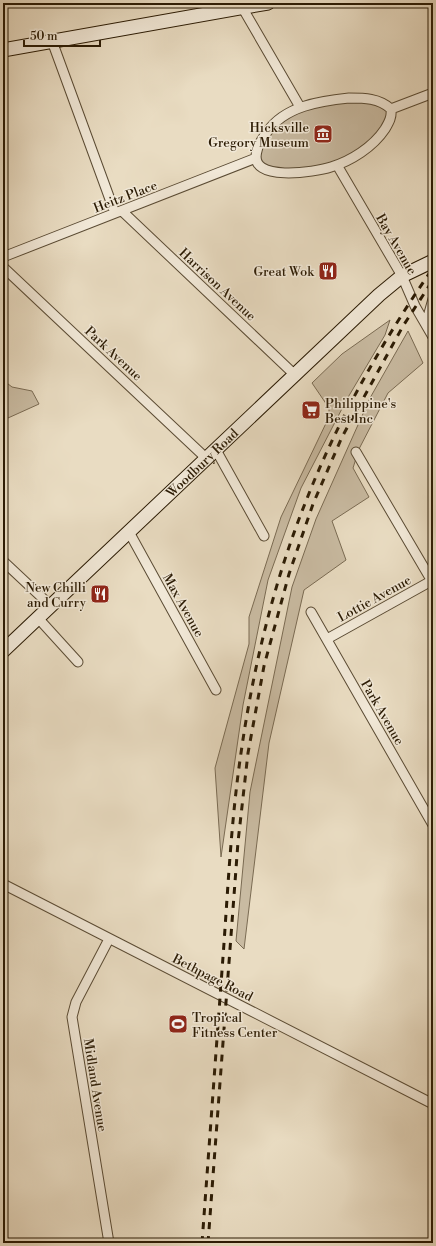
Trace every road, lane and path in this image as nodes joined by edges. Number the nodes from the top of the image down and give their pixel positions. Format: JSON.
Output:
{"nodes":[{"id":1,"x":268,"y":3,"type":"edge"},
{"id":2,"x":242,"y":7,"type":"junction"},
{"id":3,"x":52,"y":41,"type":"junction"},
{"id":4,"x":3,"y":50,"type":"edge"},
{"id":5,"x":433,"y":92,"type":"edge"},
{"id":6,"x":300,"y":107,"type":"junction"},
{"id":7,"x":391,"y":109,"type":"junction"},
{"id":8,"x":256,"y":158,"type":"junction"},
{"id":9,"x":336,"y":165,"type":"junction"},
{"id":10,"x":118,"y":212,"type":"junction"},
{"id":11,"x":3,"y":257,"type":"edge"},
{"id":12,"x":433,"y":261,"type":"edge"},
{"id":13,"x":3,"y":266,"type":"edge"},
{"id":14,"x":402,"y":276,"type":"junction"},
{"id":15,"x":433,"y":299,"type":"edge"},
{"id":16,"x":426,"y":324,"type":"junction"},
{"id":17,"x":433,"y":336,"type":"edge"},
{"id":18,"x":296,"y":376,"type":"junction"},
{"id":19,"x":356,"y":452,"type":"dead end"},
{"id":20,"x":212,"y":454,"type":"junction"},
{"id":21,"x":129,"y":532,"type":"junction"},
{"id":22,"x":264,"y":536,"type":"dead end"},
{"id":23,"x":3,"y":562,"type":"edge"},
{"id":24,"x":433,"y":581,"type":"edge"},
{"id":25,"x":51,"y":606,"type":"junction"},
{"id":26,"x":311,"y":612,"type":"dead end"},
{"id":27,"x":38,"y":618,"type":"junction"},
{"id":28,"x":327,"y":639,"type":"junction"},
{"id":29,"x":3,"y":651,"type":"edge"},
{"id":30,"x":78,"y":662,"type":"dead end"},
{"id":31,"x":216,"y":690,"type":"dead end"},
{"id":32,"x":433,"y":825,"type":"edge"},
{"id":33,"x":3,"y":884,"type":"edge"},
{"id":34,"x":109,"y":939,"type":"junction"},
{"id":35,"x":433,"y":1104,"type":"edge"},
{"id":36,"x":109,"y":1243,"type":"edge"}],
"edges":[{"from":1,"to":2,"type":"main road"},
{"from":2,"to":3,"type":"main road"},
{"from":2,"to":6,"type":"street"},
{"from":3,"to":4,"type":"main road"},
{"from":3,"to":10,"type":"street","name":"Harrison Avenue"},
{"from":5,"to":7,"type":"street"},
{"from":6,"to":7,"type":"street"},
{"from":6,"to":8,"type":"street"},
{"from":7,"to":9,"type":"street"},
{"from":8,"to":9,"type":"street"},
{"from":8,"to":10,"type":"street","name":"Heitz Place"},
{"from":9,"to":14,"type":"street","name":"Bay Avenue"},
{"from":10,"to":11,"type":"street","name":"Heitz Place"},
{"from":10,"to":18,"type":"street","name":"Harrison Avenue"},
{"from":12,"to":14,"type":"main road","name":"Woodbury Road"},
{"from":13,"to":20,"type":"street","name":"Park Avenue"},
{"from":14,"to":16,"type":"street","name":"Bay Avenue"},
{"from":14,"to":18,"type":"main road","name":"Woodbury Road"},
{"from":15,"to":16,"type":"street"},
{"from":16,"to":17,"type":"street","name":"Bay Avenue"},
{"from":18,"to":20,"type":"main road","name":"Woodbury Road"},
{"from":19,"to":24,"type":"street"},
{"from":20,"to":21,"type":"main road","name":"Woodbury Road"},
{"from":20,"to":22,"type":"street","name":"Park Avenue"},
{"from":21,"to":25,"type":"main road","name":"Woodbury Road"},
{"from":21,"to":31,"type":"street","name":"Max Avenue"},
{"from":23,"to":25,"type":"street"},
{"from":24,"to":28,"type":"street","name":"Lottie Avenue"},
{"from":25,"to":27,"type":"main road","name":"Woodbury Road"},
{"from":26,"to":28,"type":"street","name":"Park Avenue"},
{"from":27,"to":29,"type":"main road","name":"Woodbury Road"},
{"from":27,"to":30,"type":"street"},
{"from":28,"to":32,"type":"street","name":"Park Avenue"},
{"from":33,"to":34,"type":"street","name":"Bethpage Road"},
{"from":34,"to":35,"type":"street","name":"Bethpage Road"},
{"from":34,"to":36,"type":"street","name":"Midland Avenue"}]}
